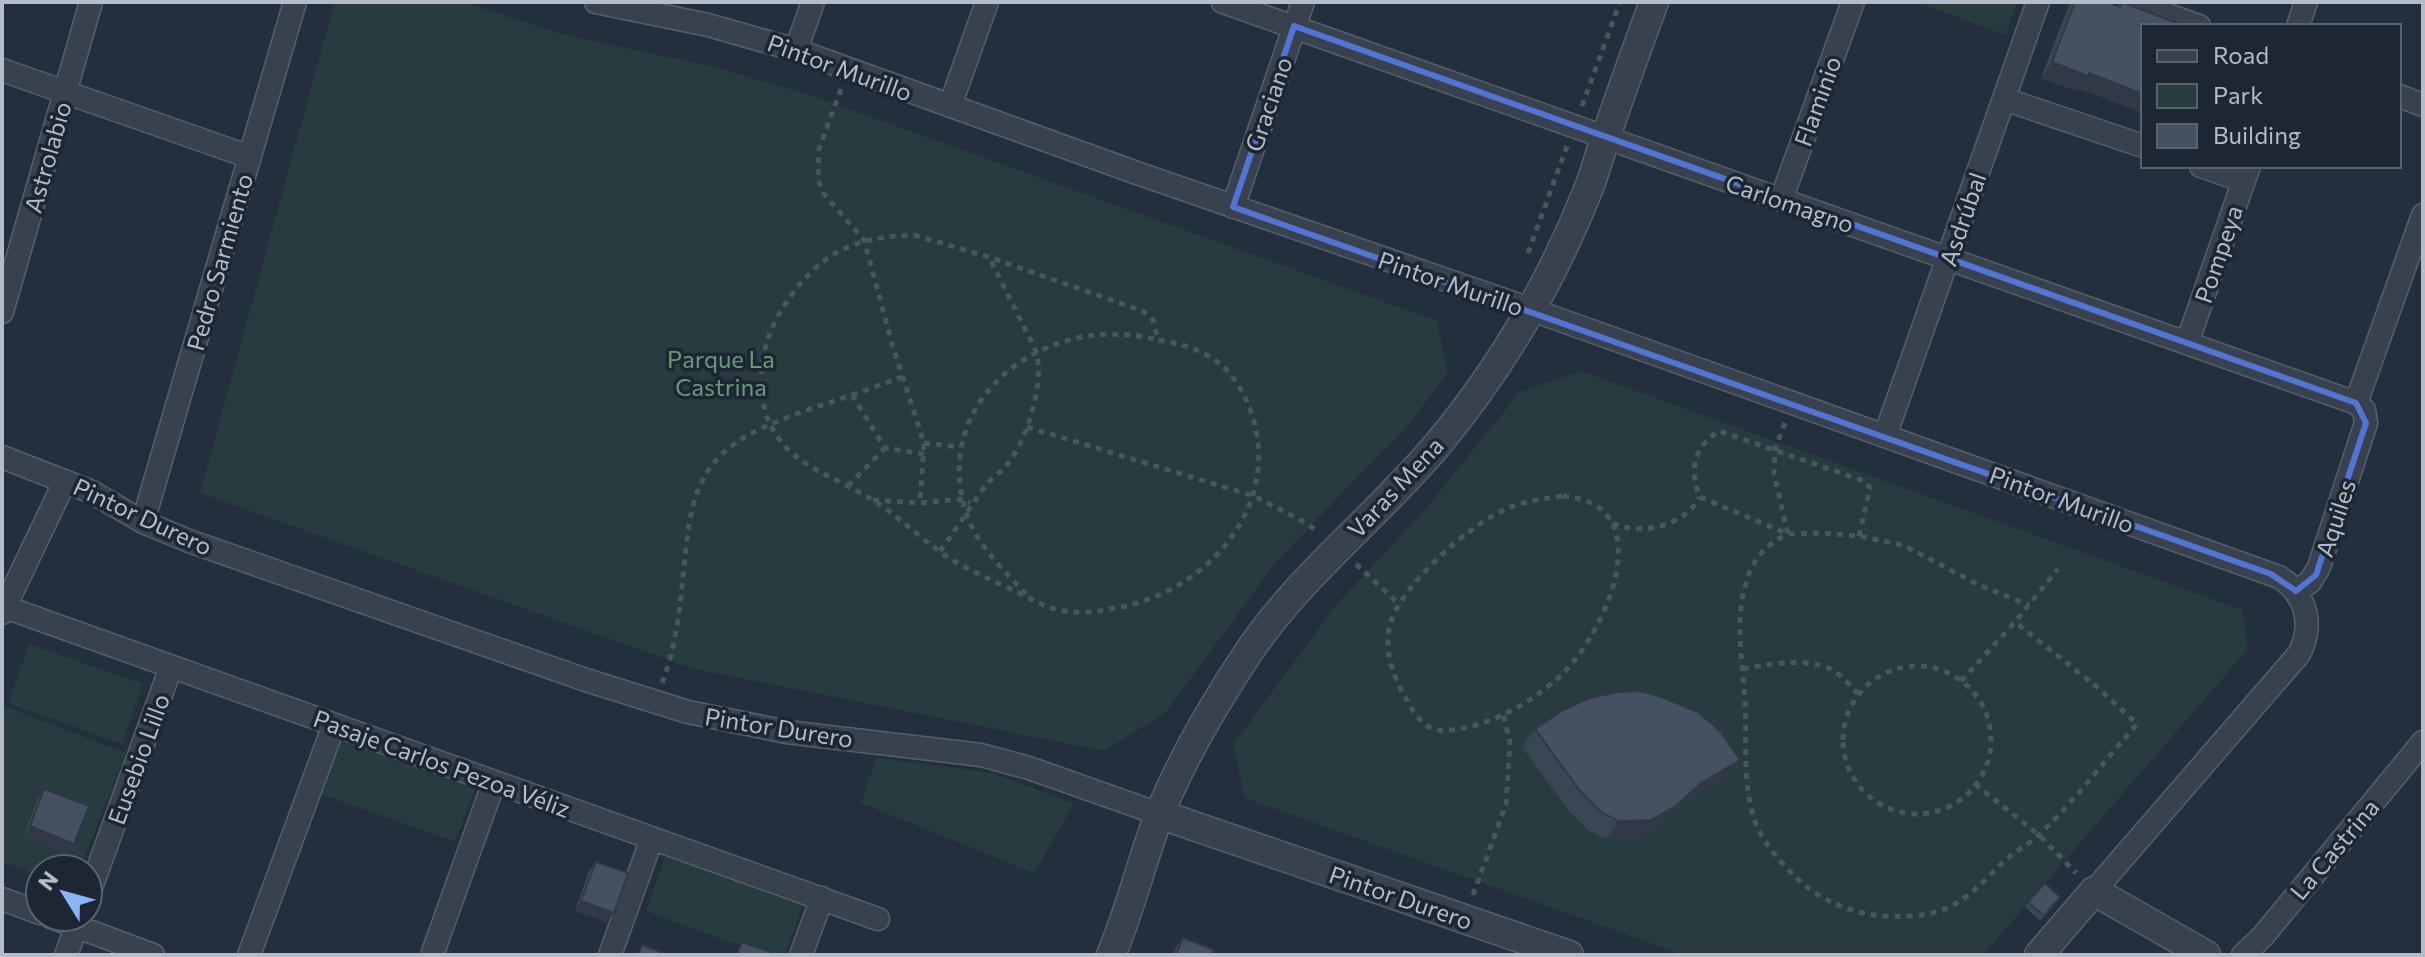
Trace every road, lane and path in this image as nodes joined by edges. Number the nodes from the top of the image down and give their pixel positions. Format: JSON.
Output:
{"nodes":[{"id":1,"x":91,"y":2,"type":"edge"},
{"id":2,"x":295,"y":2,"type":"edge"},
{"id":3,"x":596,"y":2,"type":"edge"},
{"id":4,"x":813,"y":2,"type":"edge"},
{"id":5,"x":987,"y":2,"type":"edge"},
{"id":6,"x":1223,"y":2,"type":"edge"},
{"id":7,"x":1303,"y":2,"type":"edge"},
{"id":8,"x":1620,"y":2,"type":"edge"},
{"id":9,"x":1654,"y":2,"type":"edge"},
{"id":10,"x":1853,"y":2,"type":"edge"},
{"id":11,"x":2038,"y":2,"type":"edge"},
{"id":12,"x":2131,"y":2,"type":"edge"},
{"id":13,"x":2306,"y":2,"type":"edge"},
{"id":14,"x":2193,"y":24,"type":"edge"},
{"id":15,"x":2299,"y":24,"type":"edge"},
{"id":16,"x":1294,"y":26,"type":"junction"},
{"id":17,"x":796,"y":50,"type":"junction"},
{"id":18,"x":2,"y":70,"type":"edge"},
{"id":19,"x":66,"y":93,"type":"junction"},
{"id":20,"x":2401,"y":97,"type":"edge"},
{"id":21,"x":2004,"y":99,"type":"junction"},
{"id":22,"x":834,"y":104,"type":"dead end"},
{"id":23,"x":2423,"y":105,"type":"edge"},
{"id":24,"x":950,"y":106,"type":"junction"},
{"id":25,"x":1574,"y":127,"type":"junction"},
{"id":26,"x":1605,"y":138,"type":"junction"},
{"id":27,"x":2141,"y":145,"type":"edge"},
{"id":28,"x":250,"y":157,"type":"junction"},
{"id":29,"x":2214,"y":168,"type":"edge"},
{"id":30,"x":2246,"y":173,"type":"edge"},
{"id":31,"x":1781,"y":200,"type":"junction"},
{"id":32,"x":1233,"y":207,"type":"junction"},
{"id":33,"x":2423,"y":215,"type":"edge"},
{"id":34,"x":864,"y":240,"type":"junction"},
{"id":35,"x":989,"y":257,"type":"junction"},
{"id":36,"x":1948,"y":259,"type":"junction"},
{"id":37,"x":1531,"y":311,"type":"junction"},
{"id":38,"x":2,"y":312,"type":"edge"},
{"id":39,"x":1158,"y":340,"type":"junction"},
{"id":40,"x":2187,"y":343,"type":"junction"},
{"id":41,"x":1036,"y":351,"type":"junction"},
{"id":42,"x":902,"y":377,"type":"junction"},
{"id":43,"x":852,"y":395,"type":"junction"},
{"id":44,"x":2356,"y":403,"type":"junction"},
{"id":45,"x":770,"y":424,"type":"junction"},
{"id":46,"x":1027,"y":427,"type":"junction"},
{"id":47,"x":1885,"y":436,"type":"junction"},
{"id":48,"x":1778,"y":442,"type":"dead end"},
{"id":49,"x":924,"y":443,"type":"junction"},
{"id":50,"x":960,"y":447,"type":"junction"},
{"id":51,"x":885,"y":448,"type":"junction"},
{"id":52,"x":1775,"y":449,"type":"junction"},
{"id":53,"x":924,"y":454,"type":"junction"},
{"id":54,"x":2,"y":457,"type":"edge"},
{"id":55,"x":65,"y":481,"type":"junction"},
{"id":56,"x":848,"y":486,"type":"junction"},
{"id":57,"x":1254,"y":496,"type":"junction"},
{"id":58,"x":1700,"y":497,"type":"junction"},
{"id":59,"x":962,"y":499,"type":"junction"},
{"id":60,"x":873,"y":500,"type":"junction"},
{"id":61,"x":920,"y":503,"type":"junction"},
{"id":62,"x":970,"y":503,"type":"dead end"},
{"id":63,"x":966,"y":514,"type":"junction"},
{"id":64,"x":1610,"y":521,"type":"junction"},
{"id":65,"x":143,"y":522,"type":"junction"},
{"id":66,"x":1310,"y":526,"type":"dead end"},
{"id":67,"x":1788,"y":534,"type":"junction"},
{"id":68,"x":1859,"y":536,"type":"junction"},
{"id":69,"x":940,"y":551,"type":"junction"},
{"id":70,"x":1358,"y":565,"type":"dead end"},
{"id":71,"x":2058,"y":569,"type":"dead end"},
{"id":72,"x":1366,"y":573,"type":"dead end"},
{"id":73,"x":1348,"y":575,"type":"dead end"},
{"id":74,"x":2296,"y":591,"type":"junction"},
{"id":75,"x":1030,"y":598,"type":"junction"},
{"id":76,"x":1400,"y":605,"type":"junction"},
{"id":77,"x":2029,"y":605,"type":"junction"},
{"id":78,"x":3,"y":610,"type":"edge"},
{"id":79,"x":2015,"y":622,"type":"junction"},
{"id":80,"x":670,"y":660,"type":"dead end"},
{"id":81,"x":171,"y":667,"type":"junction"},
{"id":82,"x":1743,"y":669,"type":"junction"},
{"id":83,"x":1961,"y":681,"type":"junction"},
{"id":84,"x":1858,"y":694,"type":"junction"},
{"id":85,"x":1503,"y":713,"type":"junction"},
{"id":86,"x":334,"y":725,"type":"junction"},
{"id":87,"x":2419,"y":755,"type":"edge"},
{"id":88,"x":494,"y":782,"type":"junction"},
{"id":89,"x":1975,"y":784,"type":"junction"},
{"id":90,"x":1159,"y":814,"type":"junction"},
{"id":91,"x":2039,"y":835,"type":"junction"},
{"id":92,"x":652,"y":838,"type":"junction"},
{"id":93,"x":104,"y":853,"type":"edge"},
{"id":94,"x":2064,"y":861,"type":"dead end"},
{"id":95,"x":1477,"y":882,"type":"dead end"},
{"id":96,"x":2094,"y":891,"type":"junction"},
{"id":97,"x":822,"y":898,"type":"junction"},
{"id":98,"x":2,"y":899,"type":"edge"},
{"id":99,"x":24,"y":907,"type":"edge"},
{"id":100,"x":878,"y":919,"type":"dead end"},
{"id":101,"x":74,"y":933,"type":"edge"},
{"id":102,"x":103,"y":933,"type":"edge"},
{"id":103,"x":66,"y":955,"type":"edge"},
{"id":104,"x":153,"y":955,"type":"edge"},
{"id":105,"x":249,"y":955,"type":"edge"},
{"id":106,"x":432,"y":955,"type":"edge"},
{"id":107,"x":610,"y":955,"type":"edge"},
{"id":108,"x":801,"y":955,"type":"edge"},
{"id":109,"x":1111,"y":955,"type":"edge"},
{"id":110,"x":1569,"y":955,"type":"edge"},
{"id":111,"x":2039,"y":955,"type":"edge"},
{"id":112,"x":2206,"y":955,"type":"edge"},
{"id":113,"x":2243,"y":955,"type":"edge"}],
"edges":[{"from":1,"to":19,"type":"street","name":"Astrolabio"},
{"from":2,"to":28,"type":"street","name":"Pedro Sarmiento"},
{"from":3,"to":17,"type":"street","name":"Pintor Murillo"},
{"from":4,"to":17,"type":"street"},
{"from":5,"to":24,"type":"street"},
{"from":6,"to":16,"type":"street","name":"Carlomagno"},
{"from":7,"to":16,"type":"street","name":"Graciano"},
{"from":8,"to":25,"type":"path"},
{"from":9,"to":26,"type":"street","name":"Varas Mena"},
{"from":10,"to":31,"type":"street","name":"Flaminio"},
{"from":11,"to":21,"type":"street","name":"Asdrúbal"},
{"from":12,"to":14,"type":"street"},
{"from":13,"to":15,"type":"street"},
{"from":16,"to":25,"type":"street","name":"Carlomagno"},
{"from":16,"to":32,"type":"street","name":"Graciano"},
{"from":17,"to":24,"type":"street","name":"Pintor Murillo"},
{"from":18,"to":19,"type":"street"},
{"from":19,"to":28,"type":"street"},
{"from":19,"to":38,"type":"street","name":"Astrolabio"},
{"from":20,"to":23,"type":"street"},
{"from":21,"to":27,"type":"street"},
{"from":21,"to":36,"type":"street","name":"Asdrúbal"},
{"from":22,"to":34,"type":"path"},
{"from":24,"to":32,"type":"street","name":"Pintor Murillo"},
{"from":25,"to":26,"type":"street","name":"Carlomagno"},
{"from":26,"to":31,"type":"street","name":"Carlomagno"},
{"from":26,"to":37,"type":"street","name":"Varas Mena"},
{"from":28,"to":65,"type":"street","name":"Pedro Sarmiento"},
{"from":29,"to":30,"type":"street"},
{"from":30,"to":40,"type":"street","name":"Pompeya"},
{"from":31,"to":36,"type":"street","name":"Carlomagno"},
{"from":32,"to":37,"type":"street","name":"Pintor Murillo"},
{"from":33,"to":44,"type":"street","name":"Aquiles"},
{"from":34,"to":35,"type":"path"},
{"from":34,"to":42,"type":"path"},
{"from":34,"to":45,"type":"path"},
{"from":35,"to":39,"type":"path"},
{"from":35,"to":41,"type":"path"},
{"from":36,"to":40,"type":"street","name":"Carlomagno"},
{"from":36,"to":47,"type":"street","name":"Asdrúbal"},
{"from":37,"to":47,"type":"street","name":"Pintor Murillo"},
{"from":37,"to":90,"type":"street","name":"Varas Mena"},
{"from":39,"to":41,"type":"path"},
{"from":39,"to":57,"type":"path"},
{"from":40,"to":44,"type":"street","name":"Carlomagno"},
{"from":41,"to":46,"type":"path"},
{"from":41,"to":50,"type":"path"},
{"from":42,"to":43,"type":"path"},
{"from":42,"to":49,"type":"path"},
{"from":43,"to":45,"type":"path"},
{"from":43,"to":51,"type":"path"},
{"from":44,"to":74,"type":"street","name":"Aquiles"},
{"from":45,"to":56,"type":"path"},
{"from":45,"to":80,"type":"path"},
{"from":46,"to":57,"type":"path"},
{"from":46,"to":63,"type":"path"},
{"from":47,"to":74,"type":"street","name":"Pintor Murillo"},
{"from":48,"to":52,"type":"path"},
{"from":49,"to":50,"type":"path"},
{"from":49,"to":53,"type":"path"},
{"from":50,"to":59,"type":"path"},
{"from":51,"to":53,"type":"path"},
{"from":51,"to":56,"type":"path"},
{"from":52,"to":58,"type":"path"},
{"from":52,"to":67,"type":"path"},
{"from":52,"to":68,"type":"path"},
{"from":53,"to":61,"type":"path"},
{"from":54,"to":55,"type":"street","name":"Pintor Durero"},
{"from":55,"to":65,"type":"street","name":"Pintor Durero"},
{"from":55,"to":78,"type":"street"},
{"from":56,"to":60,"type":"path"},
{"from":57,"to":66,"type":"path"},
{"from":57,"to":75,"type":"path"},
{"from":58,"to":64,"type":"path"},
{"from":58,"to":67,"type":"path"},
{"from":59,"to":61,"type":"path"},
{"from":59,"to":62,"type":"path"},
{"from":59,"to":63,"type":"path"},
{"from":60,"to":61,"type":"path"},
{"from":60,"to":69,"type":"path"},
{"from":63,"to":69,"type":"path"},
{"from":63,"to":75,"type":"path"},
{"from":64,"to":76,"type":"path"},
{"from":64,"to":85,"type":"path"},
{"from":65,"to":90,"type":"street","name":"Pintor Durero"},
{"from":67,"to":68,"type":"path"},
{"from":67,"to":82,"type":"path"},
{"from":68,"to":77,"type":"path"},
{"from":69,"to":75,"type":"path"},
{"from":70,"to":73,"type":"path"},
{"from":71,"to":77,"type":"path"},
{"from":72,"to":76,"type":"path"},
{"from":74,"to":96,"type":"street"},
{"from":76,"to":85,"type":"path"},
{"from":77,"to":79,"type":"path"},
{"from":78,"to":81,"type":"street","name":"Pasaje Carlos Pezoa Véliz"},
{"from":79,"to":83,"type":"path"},
{"from":79,"to":91,"type":"path"},
{"from":81,"to":86,"type":"street","name":"Pasaje Carlos Pezoa Véliz"},
{"from":81,"to":93,"type":"street","name":"Eusebio Lillo"},
{"from":82,"to":84,"type":"path"},
{"from":82,"to":91,"type":"path"},
{"from":83,"to":84,"type":"path"},
{"from":83,"to":89,"type":"path"},
{"from":84,"to":89,"type":"path"},
{"from":85,"to":95,"type":"path"},
{"from":86,"to":88,"type":"street","name":"Pasaje Carlos Pezoa Véliz"},
{"from":86,"to":105,"type":"street"},
{"from":87,"to":113,"type":"street","name":"La Castrina"},
{"from":88,"to":92,"type":"street","name":"Pasaje Carlos Pezoa Véliz"},
{"from":88,"to":106,"type":"street"},
{"from":89,"to":91,"type":"path"},
{"from":90,"to":109,"type":"street","name":"Varas Mena"},
{"from":90,"to":110,"type":"street","name":"Pintor Durero"},
{"from":91,"to":94,"type":"path"},
{"from":92,"to":97,"type":"street","name":"Pasaje Carlos Pezoa Véliz"},
{"from":92,"to":107,"type":"street"},
{"from":96,"to":111,"type":"street"},
{"from":96,"to":112,"type":"street"},
{"from":97,"to":100,"type":"street","name":"Pasaje Carlos Pezoa Véliz"},
{"from":97,"to":108,"type":"street"},
{"from":98,"to":99,"type":"street"},
{"from":101,"to":103,"type":"street"},
{"from":102,"to":104,"type":"street"}]}
